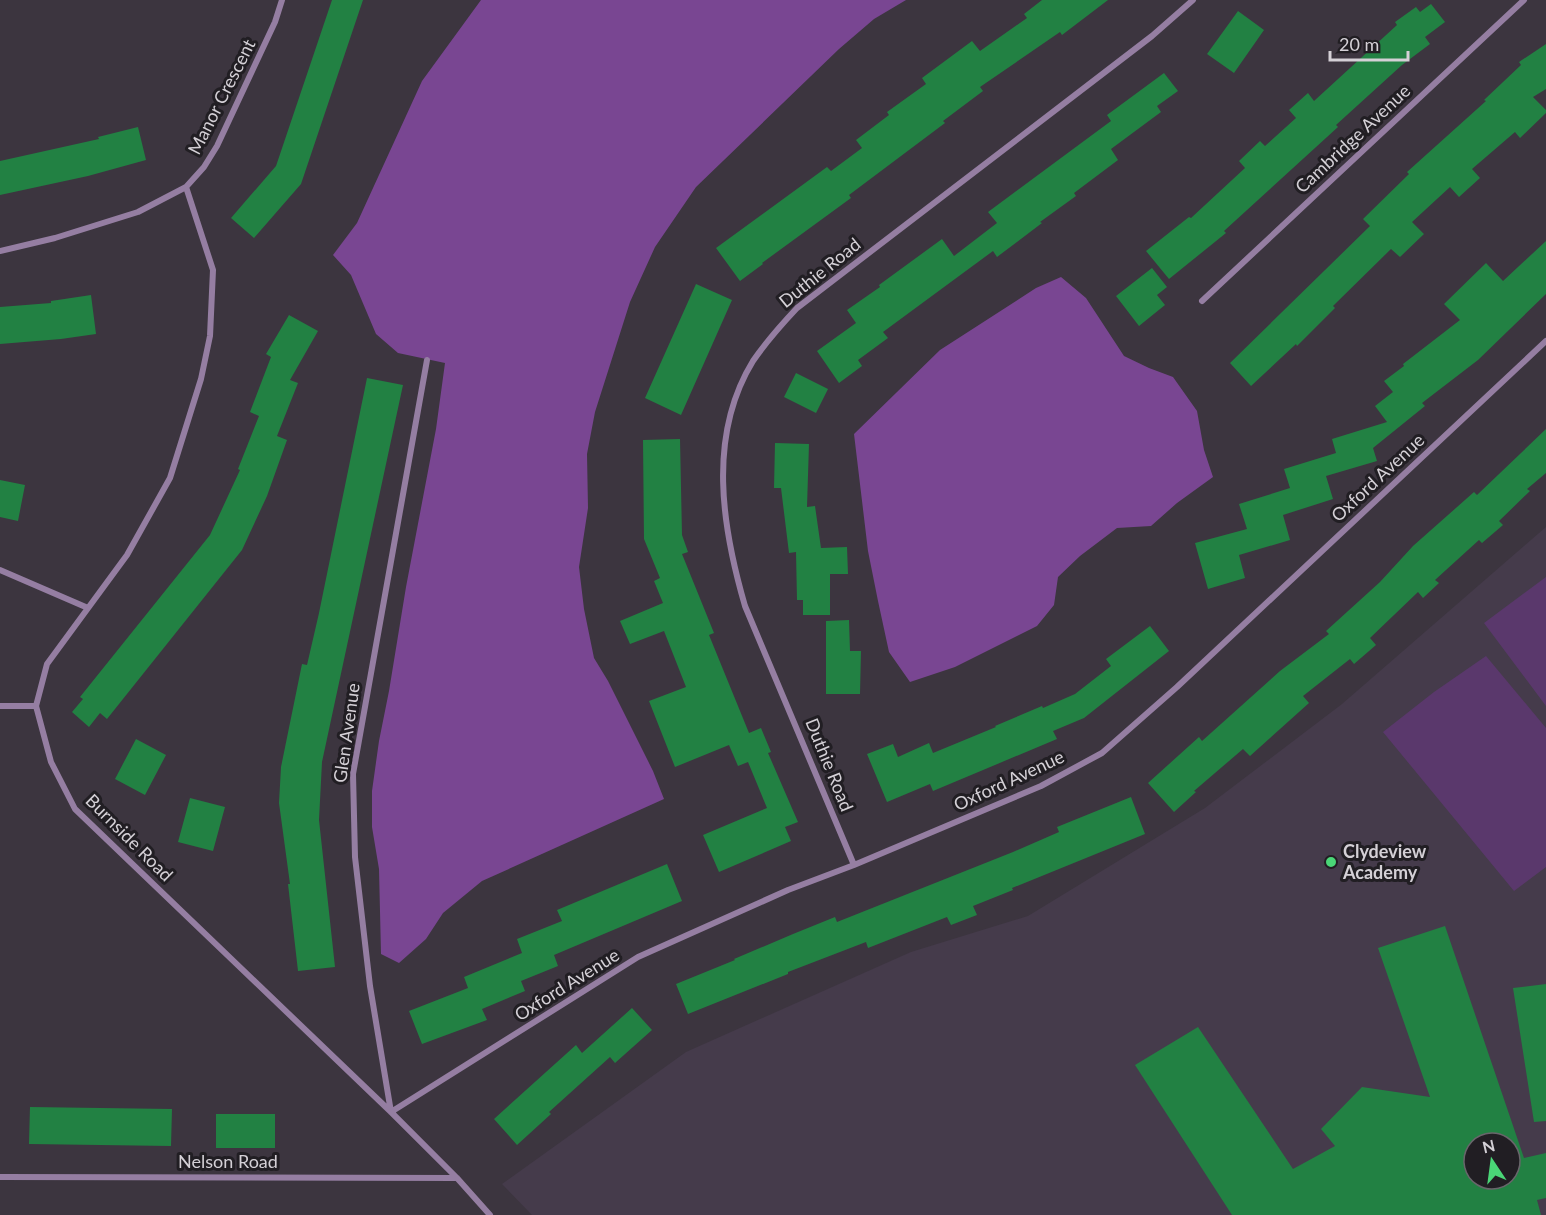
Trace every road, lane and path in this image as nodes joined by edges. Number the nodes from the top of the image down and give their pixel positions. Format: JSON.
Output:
{"nodes":[{"id":1,"x":282,"y":0,"type":"edge"},
{"id":2,"x":1193,"y":0,"type":"edge"},
{"id":3,"x":1524,"y":0,"type":"edge"},
{"id":4,"x":186,"y":187,"type":"junction"},
{"id":5,"x":0,"y":251,"type":"edge"},
{"id":6,"x":1202,"y":301,"type":"dead end"},
{"id":7,"x":1546,"y":341,"type":"edge"},
{"id":8,"x":427,"y":360,"type":"dead end"},
{"id":9,"x":0,"y":570,"type":"edge"},
{"id":10,"x":88,"y":608,"type":"junction"},
{"id":11,"x":0,"y":706,"type":"edge"},
{"id":12,"x":36,"y":706,"type":"junction"},
{"id":13,"x":854,"y":865,"type":"junction"},
{"id":14,"x":391,"y":1112,"type":"junction"},
{"id":15,"x":0,"y":1177,"type":"edge"},
{"id":16,"x":457,"y":1178,"type":"junction"},
{"id":17,"x":490,"y":1215,"type":"edge"}],
"edges":[{"from":1,"to":4,"type":"street","name":"Manor Crescent"},
{"from":2,"to":13,"type":"street","name":"Duthie Road"},
{"from":3,"to":6,"type":"street","name":"Cambridge Avenue"},
{"from":4,"to":5,"type":"street","name":"Manor Crescent"},
{"from":4,"to":10,"type":"street","name":"Burnside Road"},
{"from":7,"to":13,"type":"street","name":"Oxford Avenue"},
{"from":8,"to":14,"type":"street","name":"Glen Avenue"},
{"from":9,"to":10,"type":"street"},
{"from":10,"to":12,"type":"street","name":"Burnside Road"},
{"from":11,"to":12,"type":"street"},
{"from":12,"to":14,"type":"street","name":"Burnside Road"},
{"from":13,"to":14,"type":"street","name":"Oxford Avenue"},
{"from":14,"to":16,"type":"street","name":"Burnside Road"},
{"from":15,"to":16,"type":"street","name":"Nelson Road"},
{"from":16,"to":17,"type":"street","name":"Burnside Road"}]}
